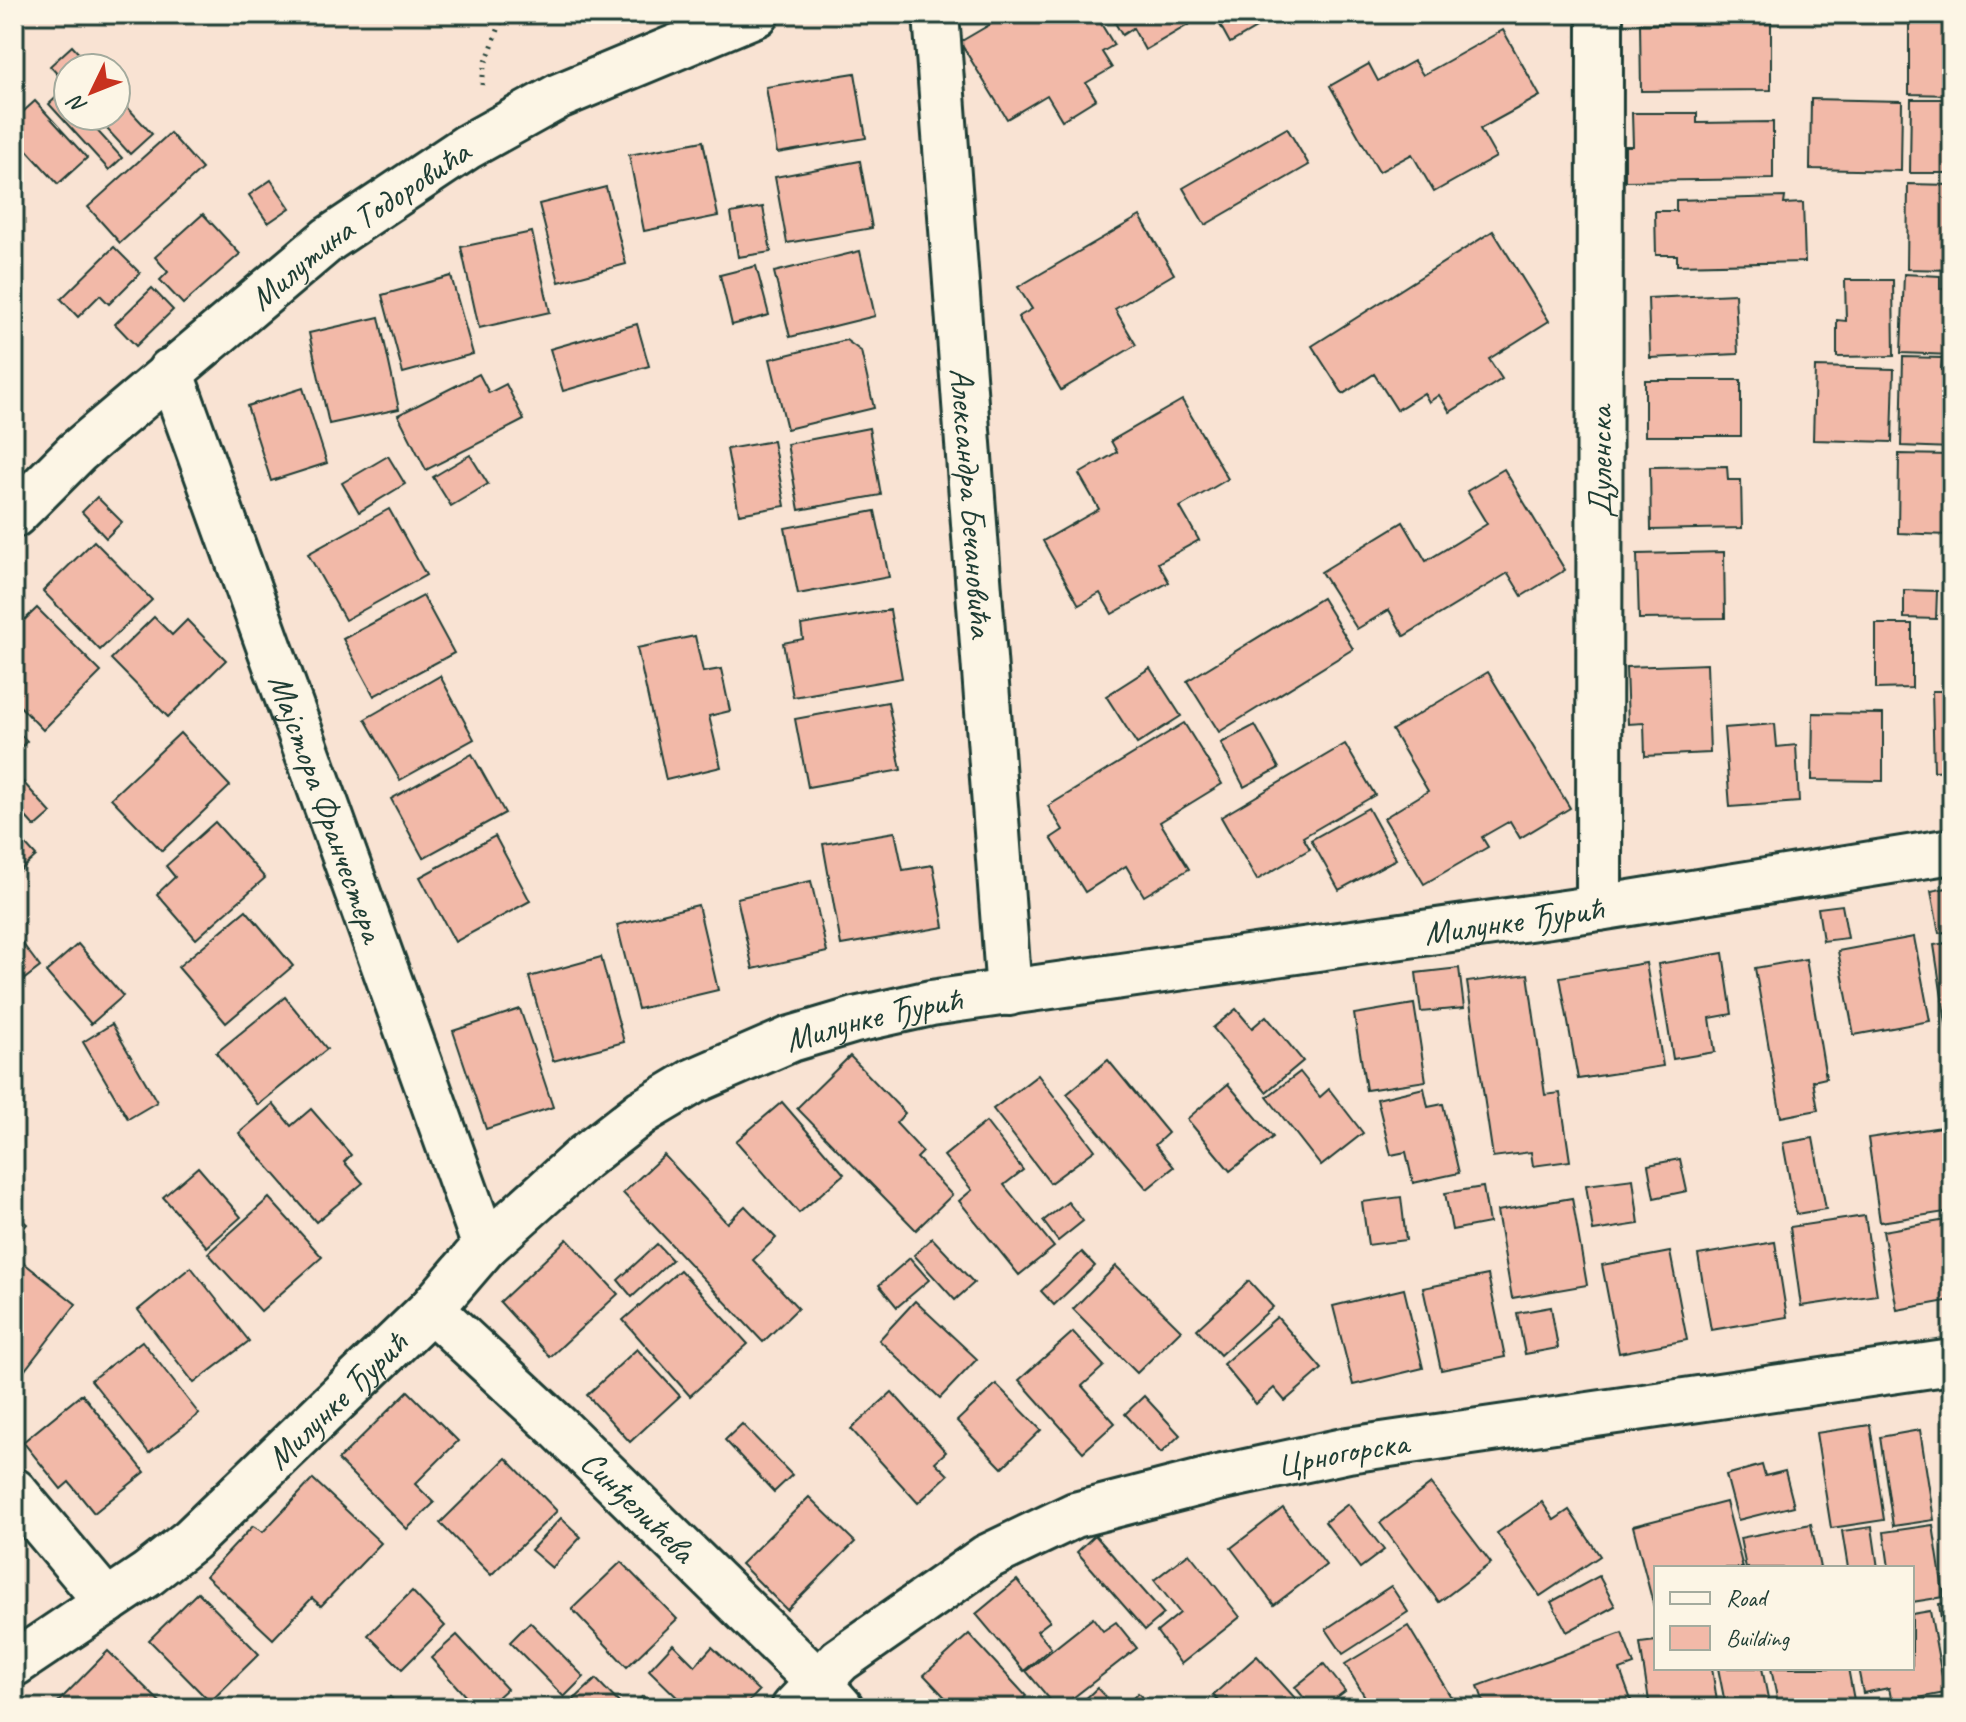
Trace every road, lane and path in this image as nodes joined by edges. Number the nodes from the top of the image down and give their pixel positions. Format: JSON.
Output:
{"nodes":[{"id":1,"x":504,"y":14,"type":"edge"},
{"id":2,"x":756,"y":14,"type":"edge"},
{"id":3,"x":936,"y":14,"type":"edge"},
{"id":4,"x":1600,"y":14,"type":"edge"},
{"id":5,"x":489,"y":135,"type":"junction"},
{"id":6,"x":170,"y":371,"type":"junction"},
{"id":7,"x":14,"y":515,"type":"edge"},
{"id":8,"x":1952,"y":851,"type":"edge"},
{"id":9,"x":1599,"y":908,"type":"junction"},
{"id":10,"x":1009,"y":993,"type":"junction"},
{"id":11,"x":485,"y":1246,"type":"junction"},
{"id":12,"x":431,"y":1309,"type":"junction"},
{"id":13,"x":1952,"y":1362,"type":"edge"},
{"id":14,"x":14,"y":1491,"type":"edge"},
{"id":15,"x":107,"y":1602,"type":"junction"},
{"id":16,"x":14,"y":1664,"type":"edge"},
{"id":17,"x":817,"y":1699,"type":"edge"}],
"edges":[{"from":1,"to":5,"type":"path"},
{"from":2,"to":5,"type":"street","name":"Милутина Тодоровића"},
{"from":3,"to":10,"type":"street","name":"Александра Бечановића"},
{"from":4,"to":9,"type":"street","name":"Дуленска"},
{"from":5,"to":6,"type":"street","name":"Милутина Тодоровића"},
{"from":6,"to":7,"type":"street","name":"Милутина Тодоровића"},
{"from":6,"to":11,"type":"street","name":"Мајстора Франчестера"},
{"from":8,"to":9,"type":"street","name":"Милунке Ђурић"},
{"from":9,"to":10,"type":"street","name":"Милунке Ђурић"},
{"from":10,"to":11,"type":"street","name":"Милунке Ђурић"},
{"from":11,"to":12,"type":"street","name":"Милунке Ђурић"},
{"from":12,"to":15,"type":"street","name":"Милунке Ђурић"},
{"from":12,"to":17,"type":"street","name":"Синђелићева"},
{"from":13,"to":17,"type":"street","name":"Црногорска"},
{"from":14,"to":15,"type":"street"},
{"from":15,"to":16,"type":"street","name":"Милунке Ђурић"}]}
